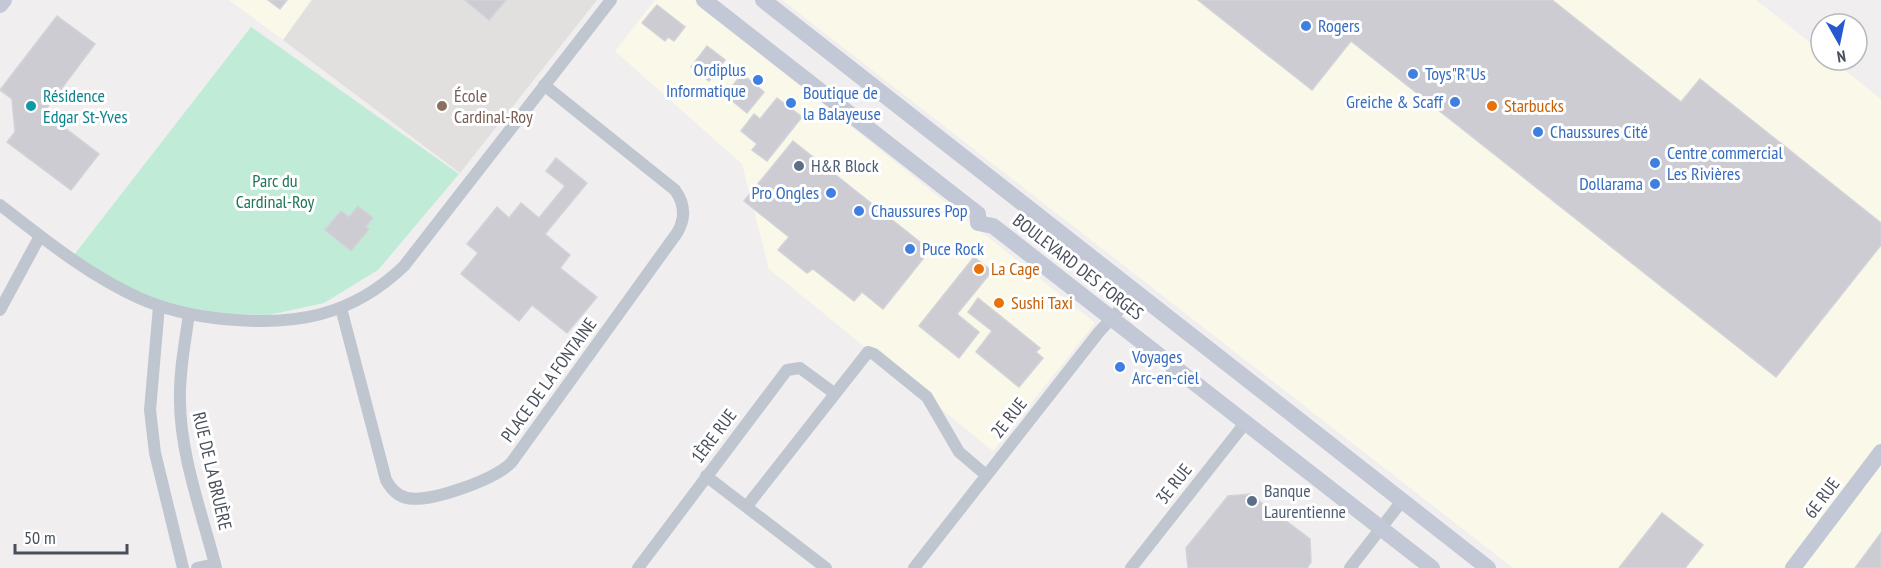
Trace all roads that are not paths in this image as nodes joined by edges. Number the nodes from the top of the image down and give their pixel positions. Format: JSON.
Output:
{"nodes":[{"id":1,"x":4,"y":0,"type":"edge"},
{"id":2,"x":611,"y":0,"type":"edge"},
{"id":3,"x":704,"y":0,"type":"edge"},
{"id":4,"x":763,"y":0,"type":"edge"},
{"id":5,"x":0,"y":5,"type":"edge"},
{"id":6,"x":544,"y":85,"type":"junction"},
{"id":7,"x":0,"y":205,"type":"edge"},
{"id":8,"x":40,"y":236,"type":"junction"},
{"id":9,"x":1136,"y":292,"type":"junction"},
{"id":10,"x":159,"y":306,"type":"junction"},
{"id":11,"x":341,"y":308,"type":"junction"},
{"id":12,"x":0,"y":310,"type":"edge"},
{"id":13,"x":189,"y":314,"type":"junction"},
{"id":14,"x":1112,"y":318,"type":"junction"},
{"id":15,"x":834,"y":393,"type":"junction"},
{"id":16,"x":1246,"y":422,"type":"junction"},
{"id":17,"x":1881,"y":452,"type":"edge"},
{"id":18,"x":706,"y":476,"type":"junction"},
{"id":19,"x":986,"y":476,"type":"junction"},
{"id":20,"x":1402,"y":501,"type":"junction"},
{"id":21,"x":747,"y":506,"type":"junction"},
{"id":22,"x":1381,"y":528,"type":"junction"},
{"id":23,"x":216,"y":566,"type":"edge"},
{"id":24,"x":183,"y":568,"type":"edge"},
{"id":25,"x":197,"y":568,"type":"edge"},
{"id":26,"x":638,"y":568,"type":"edge"},
{"id":27,"x":826,"y":568,"type":"edge"},
{"id":28,"x":914,"y":568,"type":"edge"},
{"id":29,"x":1131,"y":568,"type":"edge"},
{"id":30,"x":1350,"y":568,"type":"edge"},
{"id":31,"x":1432,"y":568,"type":"edge"},
{"id":32,"x":1488,"y":568,"type":"edge"},
{"id":33,"x":1794,"y":568,"type":"edge"}],
"edges":[{"from":1,"to":5,"type":"main road"},
{"from":2,"to":6,"type":"street"},
{"from":3,"to":14,"type":"main road","name":"BOULEVARD DES FORGES"},
{"from":4,"to":9,"type":"main road","name":"BOULEVARD DES FORGES"},
{"from":6,"to":11,"type":"street"},
{"from":6,"to":11,"type":"street","name":"PLACE DE LA FONTAINE"},
{"from":7,"to":8,"type":"street"},
{"from":8,"to":10,"type":"street"},
{"from":8,"to":12,"type":"street"},
{"from":9,"to":14,"type":"street","name":"2E RUE"},
{"from":9,"to":20,"type":"main road","name":"BOULEVARD DES FORGES"},
{"from":10,"to":13,"type":"street"},
{"from":10,"to":24,"type":"street"},
{"from":11,"to":13,"type":"street"},
{"from":13,"to":23,"type":"street","name":"RUE DE LA BRUÈRE"},
{"from":14,"to":16,"type":"main road","name":"BOULEVARD DES FORGES"},
{"from":14,"to":19,"type":"street","name":"2E RUE"},
{"from":15,"to":18,"type":"street","name":"1ÈRE RUE"},
{"from":15,"to":19,"type":"street"},
{"from":15,"to":21,"type":"street"},
{"from":16,"to":22,"type":"main road","name":"BOULEVARD DES FORGES"},
{"from":16,"to":29,"type":"street","name":"3E RUE"},
{"from":17,"to":33,"type":"main road","name":"6E RUE"},
{"from":18,"to":21,"type":"street"},
{"from":18,"to":26,"type":"street","name":"1ÈRE RUE"},
{"from":19,"to":28,"type":"street","name":"2E RUE"},
{"from":20,"to":22,"type":"street"},
{"from":20,"to":32,"type":"main road","name":"BOULEVARD DES FORGES"},
{"from":21,"to":27,"type":"street"},
{"from":22,"to":30,"type":"street"},
{"from":22,"to":31,"type":"main road","name":"BOULEVARD DES FORGES"},
{"from":23,"to":25,"type":"street","name":"RUE DE LA BRUÈRE"}]}
